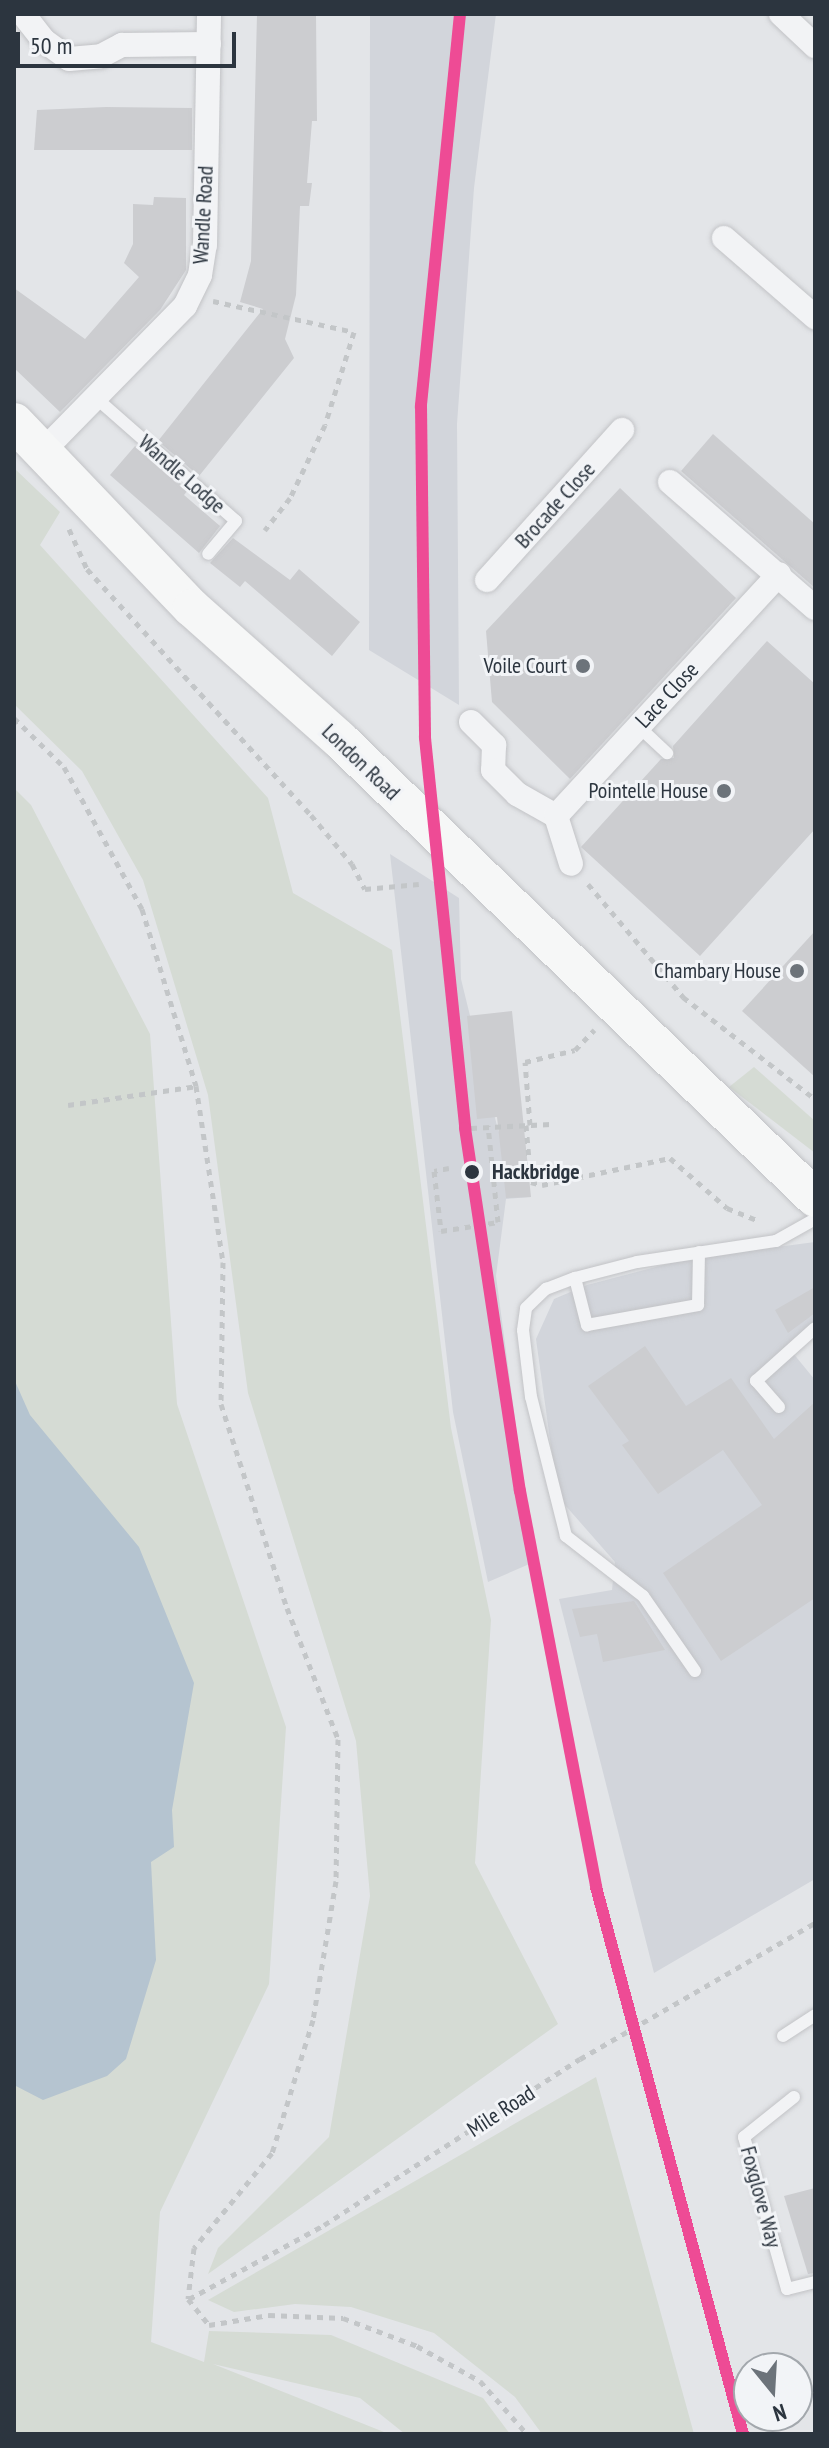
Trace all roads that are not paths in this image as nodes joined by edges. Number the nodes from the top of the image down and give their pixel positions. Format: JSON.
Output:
{"nodes":[{"id":1,"x":23,"y":14,"type":"edge"},
{"id":2,"x":209,"y":14,"type":"edge"},
{"id":3,"x":781,"y":14,"type":"edge"},
{"id":4,"x":209,"y":44,"type":"junction"},
{"id":5,"x":815,"y":46,"type":"edge"},
{"id":6,"x":724,"y":238,"type":"dead end"},
{"id":7,"x":815,"y":317,"type":"edge"},
{"id":8,"x":96,"y":398,"type":"junction"},
{"id":9,"x":14,"y":422,"type":"edge"},
{"id":10,"x":622,"y":430,"type":"dead end"},
{"id":11,"x":43,"y":451,"type":"junction"},
{"id":12,"x":670,"y":482,"type":"dead end"},
{"id":13,"x":208,"y":554,"type":"dead end"},
{"id":14,"x":779,"y":574,"type":"junction"},
{"id":15,"x":487,"y":580,"type":"dead end"},
{"id":16,"x":815,"y":608,"type":"edge"},
{"id":17,"x":471,"y":722,"type":"dead end"},
{"id":18,"x":638,"y":726,"type":"junction"},
{"id":19,"x":667,"y":753,"type":"dead end"},
{"id":20,"x":556,"y":816,"type":"junction"},
{"id":21,"x":571,"y":864,"type":"road end"},
{"id":22,"x":815,"y":1198,"type":"edge"},
{"id":23,"x":815,"y":1219,"type":"edge"},
{"id":24,"x":699,"y":1252,"type":"junction"},
{"id":25,"x":575,"y":1278,"type":"junction"},
{"id":26,"x":815,"y":1328,"type":"edge"},
{"id":27,"x":779,"y":1407,"type":"dead end"},
{"id":28,"x":695,"y":1671,"type":"dead end"},
{"id":29,"x":815,"y":2015,"type":"edge"},
{"id":30,"x":783,"y":2036,"type":"dead end"},
{"id":31,"x":794,"y":2097,"type":"dead end"},
{"id":32,"x":815,"y":2282,"type":"edge"}],
"edges":[{"from":1,"to":4,"type":"street"},
{"from":2,"to":4,"type":"street","name":"Wandle Road"},
{"from":3,"to":5,"type":"street"},
{"from":4,"to":8,"type":"street","name":"Wandle Road"},
{"from":6,"to":7,"type":"street"},
{"from":8,"to":11,"type":"street","name":"Wandle Road"},
{"from":8,"to":13,"type":"lane","name":"Wandle Lodge"},
{"from":9,"to":11,"type":"main road","name":"London Road"},
{"from":10,"to":15,"type":"street","name":"Brocade Close"},
{"from":11,"to":22,"type":"main road","name":"London Road"},
{"from":12,"to":14,"type":"street"},
{"from":14,"to":16,"type":"street"},
{"from":14,"to":18,"type":"street","name":"Lace Close"},
{"from":17,"to":20,"type":"street"},
{"from":18,"to":19,"type":"lane"},
{"from":18,"to":20,"type":"street","name":"Lace Close"},
{"from":20,"to":21,"type":"street"},
{"from":23,"to":24,"type":"lane"},
{"from":24,"to":25,"type":"lane"},
{"from":24,"to":25,"type":"lane"},
{"from":25,"to":28,"type":"lane"},
{"from":26,"to":27,"type":"lane"},
{"from":29,"to":30,"type":"lane"},
{"from":31,"to":32,"type":"lane","name":"Foxglove Way"}]}
